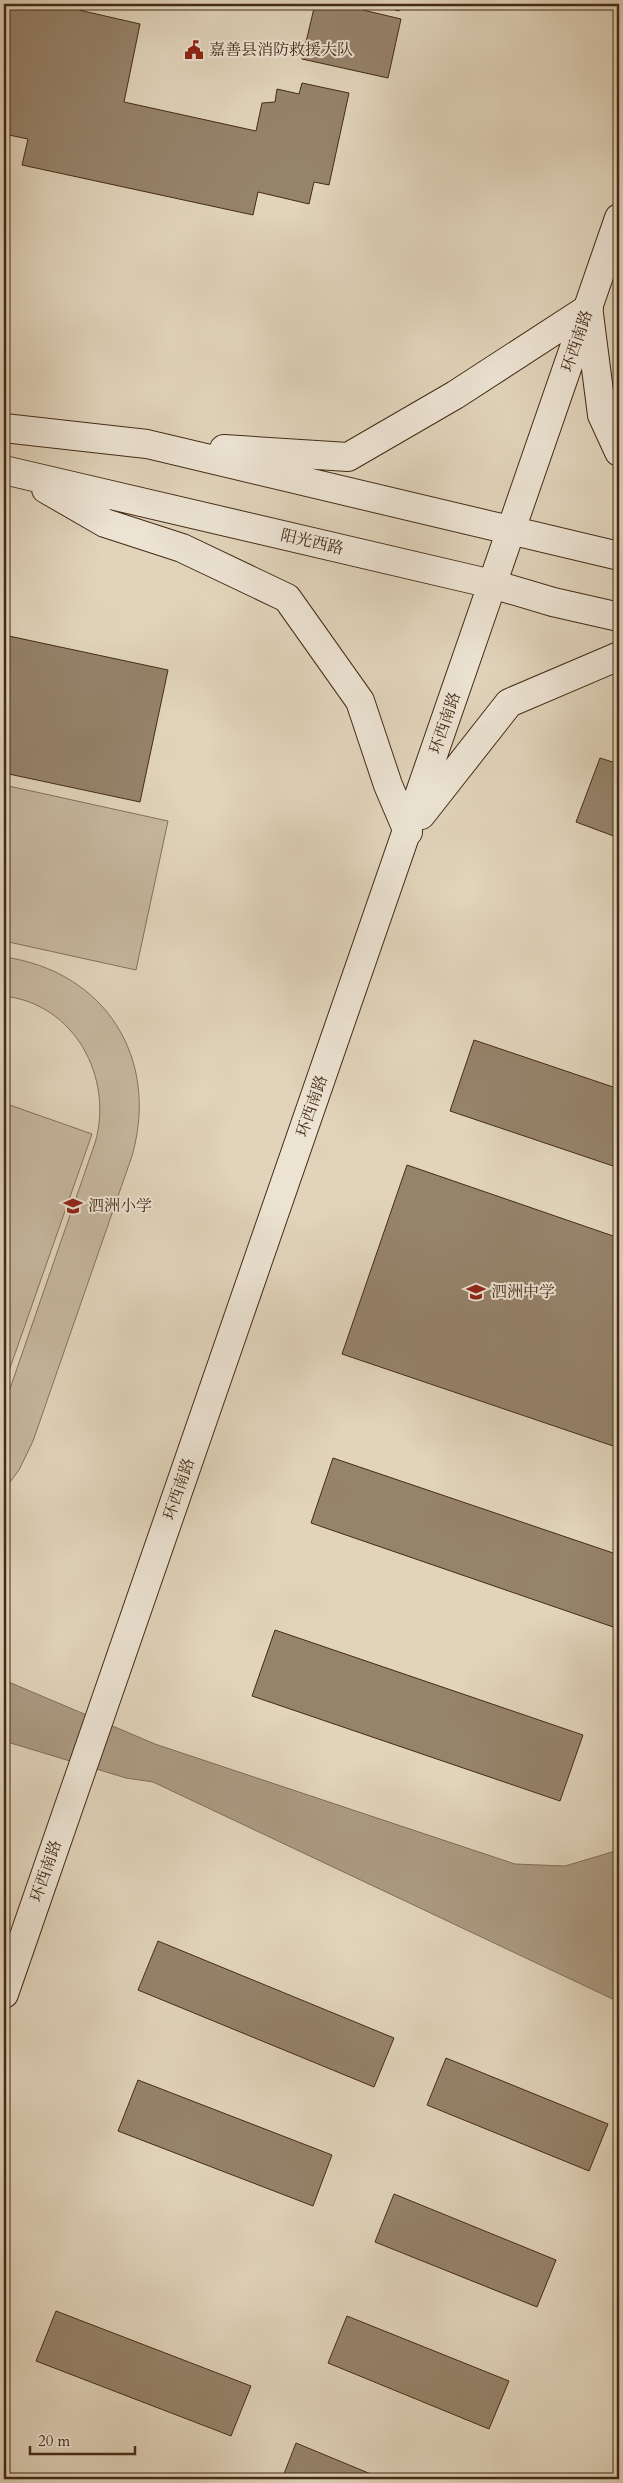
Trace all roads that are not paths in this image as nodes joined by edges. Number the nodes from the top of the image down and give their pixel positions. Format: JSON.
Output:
{"nodes":[{"id":1,"x":619,"y":218,"type":"edge"},
{"id":2,"x":589,"y":308,"type":"junction"},
{"id":3,"x":4,"y":428,"type":"edge"},
{"id":4,"x":147,"y":444,"type":"junction"},
{"id":5,"x":619,"y":452,"type":"edge"},
{"id":6,"x":12,"y":472,"type":"edge"},
{"id":7,"x":510,"y":531,"type":"junction"},
{"id":8,"x":619,"y":556,"type":"edge"},
{"id":9,"x":492,"y":584,"type":"junction"},
{"id":10,"x":619,"y":617,"type":"edge"},
{"id":11,"x":619,"y":656,"type":"edge"},
{"id":12,"x":408,"y":832,"type":"junction"},
{"id":13,"x":4,"y":1994,"type":"edge"}],
"edges":[{"from":1,"to":2,"type":"street","name":"环西南路"},
{"from":2,"to":4,"type":"street"},
{"from":2,"to":5,"type":"street"},
{"from":2,"to":7,"type":"street","name":"环西南路"},
{"from":3,"to":4,"type":"street"},
{"from":4,"to":7,"type":"street"},
{"from":6,"to":9,"type":"street","name":"阳光西路"},
{"from":6,"to":12,"type":"street"},
{"from":7,"to":8,"type":"street"},
{"from":7,"to":9,"type":"street","name":"环西南路"},
{"from":9,"to":10,"type":"street","name":"阳光西路"},
{"from":9,"to":12,"type":"street","name":"环西南路"},
{"from":11,"to":12,"type":"street"},
{"from":12,"to":13,"type":"street","name":"环西南路"}]}
